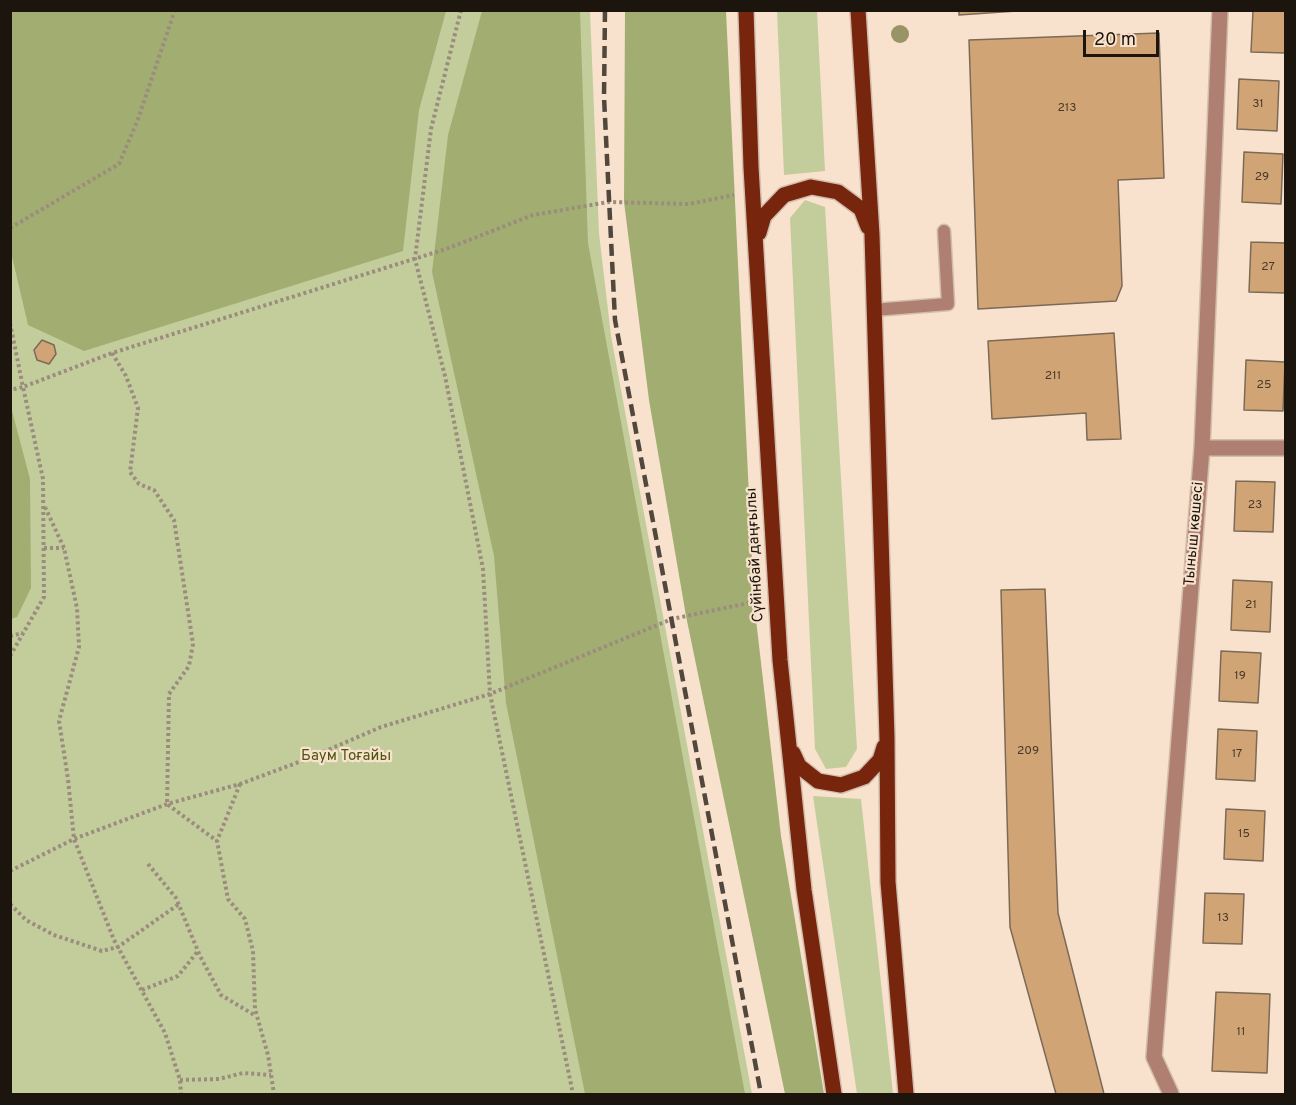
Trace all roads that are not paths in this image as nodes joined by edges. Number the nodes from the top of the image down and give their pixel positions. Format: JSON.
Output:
{"nodes":[{"id":1,"x":746,"y":10,"type":"edge"},
{"id":2,"x":858,"y":10,"type":"edge"},
{"id":3,"x":1220,"y":10,"type":"edge"},
{"id":4,"x":944,"y":231,"type":"dead end"},
{"id":5,"x":872,"y":235,"type":"junction"},
{"id":6,"x":756,"y":242,"type":"junction"},
{"id":7,"x":874,"y":310,"type":"junction"},
{"id":8,"x":1202,"y":448,"type":"junction"},
{"id":9,"x":1286,"y":448,"type":"edge"},
{"id":10,"x":887,"y":738,"type":"junction"},
{"id":11,"x":789,"y":745,"type":"junction"},
{"id":12,"x":834,"y":1095,"type":"edge"},
{"id":13,"x":906,"y":1095,"type":"edge"},
{"id":14,"x":1171,"y":1095,"type":"edge"}],
"edges":[{"from":1,"to":6,"type":"main road","name":"Сүйінбай даңғылы"},
{"from":2,"to":5,"type":"main road"},
{"from":3,"to":8,"type":"street","name":"Тыныш көшесі"},
{"from":4,"to":7,"type":"lane"},
{"from":5,"to":6,"type":"main road"},
{"from":5,"to":7,"type":"main road"},
{"from":6,"to":11,"type":"main road","name":"Сүйінбай даңғылы"},
{"from":7,"to":10,"type":"main road"},
{"from":8,"to":9,"type":"street"},
{"from":8,"to":14,"type":"street","name":"Тыныш көшесі"},
{"from":10,"to":11,"type":"main road"},
{"from":10,"to":13,"type":"main road"},
{"from":11,"to":12,"type":"main road","name":"Сүйінбай даңғылы"}]}
